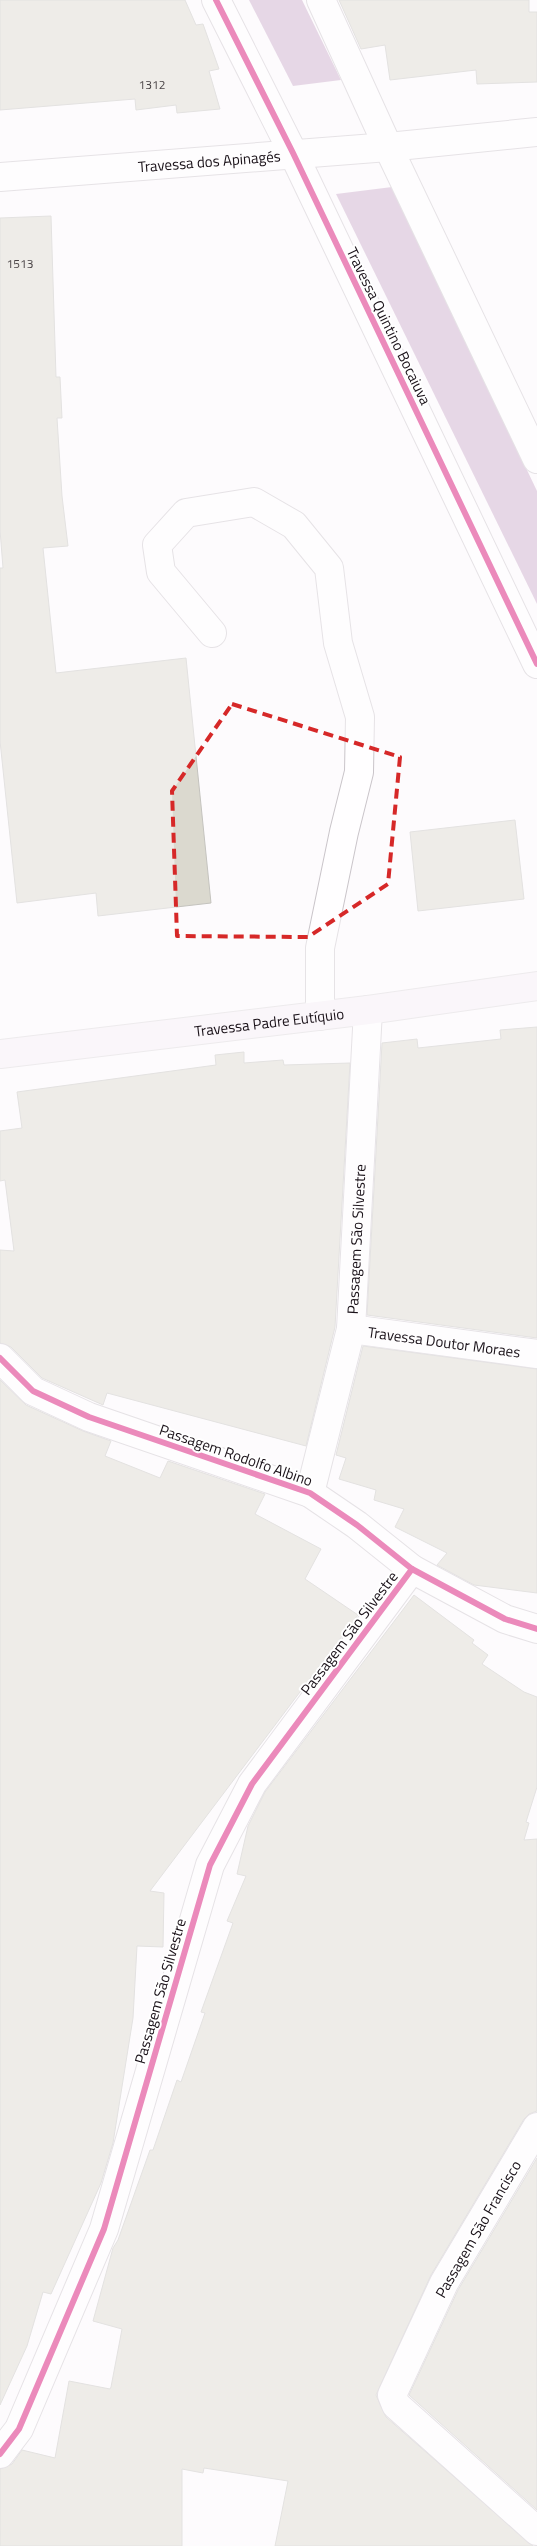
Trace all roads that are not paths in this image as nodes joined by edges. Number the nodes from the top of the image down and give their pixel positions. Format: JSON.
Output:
{"nodes":[{"id":1,"x":216,"y":0,"type":"edge"},
{"id":2,"x":321,"y":0,"type":"edge"},
{"id":3,"x":537,"y":132,"type":"edge"},
{"id":4,"x":388,"y":147,"type":"junction"},
{"id":5,"x":293,"y":154,"type":"junction"},
{"id":6,"x":0,"y":177,"type":"edge"},
{"id":7,"x":537,"y":459,"type":"edge"},
{"id":8,"x":212,"y":633,"type":"dead end"},
{"id":9,"x":537,"y":664,"type":"edge"},
{"id":10,"x":537,"y":986,"type":"edge"},
{"id":11,"x":368,"y":1010,"type":"junction"},
{"id":12,"x":320,"y":1016,"type":"junction"},
{"id":13,"x":0,"y":1054,"type":"edge"},
{"id":14,"x":351,"y":1329,"type":"junction"},
{"id":15,"x":537,"y":1354,"type":"edge"},
{"id":16,"x":0,"y":1358,"type":"edge"},
{"id":17,"x":310,"y":1492,"type":"junction"},
{"id":18,"x":412,"y":1569,"type":"junction"},
{"id":19,"x":537,"y":1629,"type":"edge"},
{"id":20,"x":537,"y":2127,"type":"edge"},
{"id":21,"x":0,"y":2454,"type":"edge"},
{"id":22,"x":537,"y":2531,"type":"edge"}],
"edges":[{"from":1,"to":5,"type":"street","name":"Travessa Quintino Bocaiuva"},
{"from":2,"to":4,"type":"street"},
{"from":3,"to":4,"type":"street","name":"Travessa dos Apinagés"},
{"from":4,"to":5,"type":"street","name":"Travessa dos Apinagés"},
{"from":4,"to":7,"type":"street"},
{"from":5,"to":6,"type":"street","name":"Travessa dos Apinagés"},
{"from":5,"to":9,"type":"street","name":"Travessa Quintino Bocaiuva"},
{"from":8,"to":12,"type":"street"},
{"from":10,"to":11,"type":"main road","name":"Travessa Padre Eutíquio"},
{"from":11,"to":12,"type":"main road","name":"Travessa Padre Eutíquio"},
{"from":11,"to":14,"type":"street","name":"Passagem São Silvestre"},
{"from":12,"to":13,"type":"main road","name":"Travessa Padre Eutíquio"},
{"from":14,"to":15,"type":"street","name":"Travessa Doutor Moraes"},
{"from":14,"to":17,"type":"street","name":"Passagem São Silvestre"},
{"from":16,"to":17,"type":"street","name":"Passagem Rodolfo Albino"},
{"from":17,"to":18,"type":"street","name":"Passagem Rodolfo Albino"},
{"from":18,"to":19,"type":"street","name":"Passagem Rodolfo Albino"},
{"from":18,"to":21,"type":"street","name":"Passagem São Silvestre"},
{"from":20,"to":22,"type":"street","name":"Passagem São Francisco"}]}
